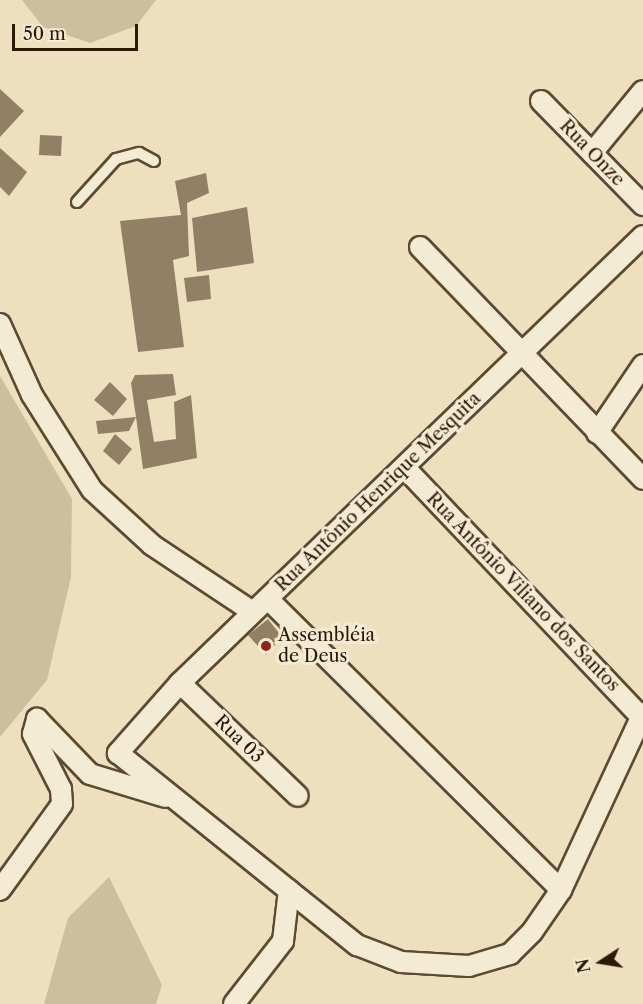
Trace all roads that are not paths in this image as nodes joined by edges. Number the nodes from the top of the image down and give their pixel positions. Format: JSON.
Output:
{"nodes":[{"id":1,"x":643,"y":91,"type":"edge"},
{"id":2,"x":541,"y":100,"type":"dead end"},
{"id":3,"x":592,"y":153,"type":"junction"},
{"id":4,"x":154,"y":161,"type":"dead end"},
{"id":5,"x":77,"y":202,"type":"dead end"},
{"id":6,"x":643,"y":206,"type":"edge"},
{"id":7,"x":643,"y":236,"type":"edge"},
{"id":8,"x":420,"y":247,"type":"dead end"},
{"id":9,"x":0,"y":324,"type":"edge"},
{"id":10,"x":519,"y":354,"type":"junction"},
{"id":11,"x":643,"y":365,"type":"edge"},
{"id":12,"x":597,"y":433,"type":"junction"},
{"id":13,"x":404,"y":467,"type":"junction"},
{"id":14,"x":643,"y":479,"type":"edge"},
{"id":15,"x":268,"y":599,"type":"junction"},
{"id":16,"x":253,"y":612,"type":"junction"},
{"id":17,"x":180,"y":683,"type":"junction"},
{"id":18,"x":642,"y":715,"type":"edge"},
{"id":19,"x":298,"y":796,"type":"dead end"},
{"id":20,"x":178,"y":801,"type":"junction"},
{"id":21,"x":0,"y":890,"type":"edge"},
{"id":22,"x":289,"y":890,"type":"junction"},
{"id":23,"x":561,"y":890,"type":"junction"},
{"id":24,"x":234,"y":1004,"type":"edge"}],
"edges":[{"from":1,"to":3,"type":"street"},
{"from":2,"to":3,"type":"street","name":"Rua Onze"},
{"from":3,"to":6,"type":"street","name":"Rua Onze"},
{"from":4,"to":5,"type":"lane"},
{"from":7,"to":10,"type":"street","name":"Rua Antônio Henrique Mesquita"},
{"from":8,"to":10,"type":"street"},
{"from":9,"to":16,"type":"street"},
{"from":10,"to":12,"type":"street"},
{"from":10,"to":13,"type":"street","name":"Rua Antônio Henrique Mesquita"},
{"from":11,"to":12,"type":"street"},
{"from":12,"to":14,"type":"street"},
{"from":13,"to":15,"type":"street","name":"Rua Antônio Henrique Mesquita"},
{"from":13,"to":18,"type":"street","name":"Rua Antônio Viliano dos Santos"},
{"from":15,"to":16,"type":"street","name":"Rua Antônio Henrique Mesquita"},
{"from":15,"to":23,"type":"street"},
{"from":16,"to":17,"type":"street","name":"Rua Antônio Henrique Mesquita"},
{"from":17,"to":19,"type":"street","name":"Rua 03"},
{"from":17,"to":20,"type":"street","name":"Rua Antônio Henrique Mesquita"},
{"from":18,"to":23,"type":"street"},
{"from":20,"to":21,"type":"street"},
{"from":20,"to":22,"type":"street"},
{"from":22,"to":23,"type":"street"},
{"from":22,"to":24,"type":"street"}]}
